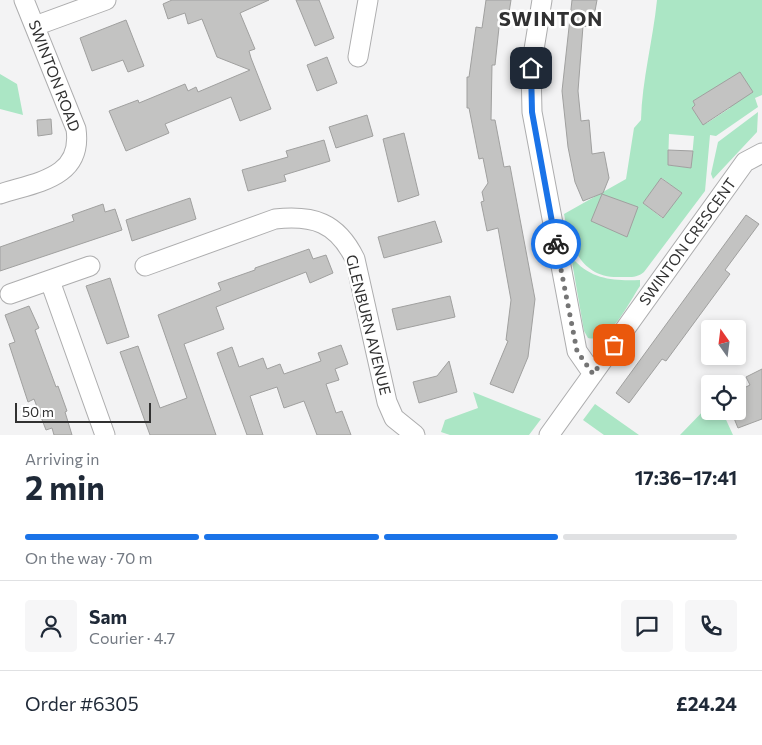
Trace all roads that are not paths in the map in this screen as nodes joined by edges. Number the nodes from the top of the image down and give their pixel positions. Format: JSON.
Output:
{"nodes":[{"id":1,"x":24,"y":0,"type":"edge"},
{"id":2,"x":106,"y":0,"type":"edge"},
{"id":3,"x":368,"y":0,"type":"edge"},
{"id":4,"x":542,"y":0,"type":"edge"},
{"id":5,"x":35,"y":26,"type":"junction"},
{"id":6,"x":358,"y":57,"type":"dead end"},
{"id":7,"x":762,"y":153,"type":"edge"},
{"id":8,"x":0,"y":194,"type":"edge"},
{"id":9,"x":90,"y":266,"type":"dead end"},
{"id":10,"x":145,"y":266,"type":"dead end"},
{"id":11,"x":50,"y":281,"type":"junction"},
{"id":12,"x":10,"y":294,"type":"dead end"},
{"id":13,"x":593,"y":374,"type":"junction"},
{"id":14,"x":105,"y":435,"type":"edge"},
{"id":15,"x":415,"y":435,"type":"edge"},
{"id":16,"x":549,"y":435,"type":"edge"}],
"edges":[{"from":1,"to":5,"type":"street","name":"SWINTON ROAD"},
{"from":2,"to":5,"type":"street"},
{"from":3,"to":6,"type":"street"},
{"from":4,"to":13,"type":"street"},
{"from":5,"to":8,"type":"street","name":"SWINTON ROAD"},
{"from":7,"to":13,"type":"street","name":"SWINTON CRESCENT"},
{"from":9,"to":11,"type":"street"},
{"from":10,"to":15,"type":"street","name":"GLENBURN AVENUE"},
{"from":11,"to":12,"type":"street"},
{"from":11,"to":14,"type":"street"},
{"from":13,"to":16,"type":"street","name":"SWINTON CRESCENT"}]}
